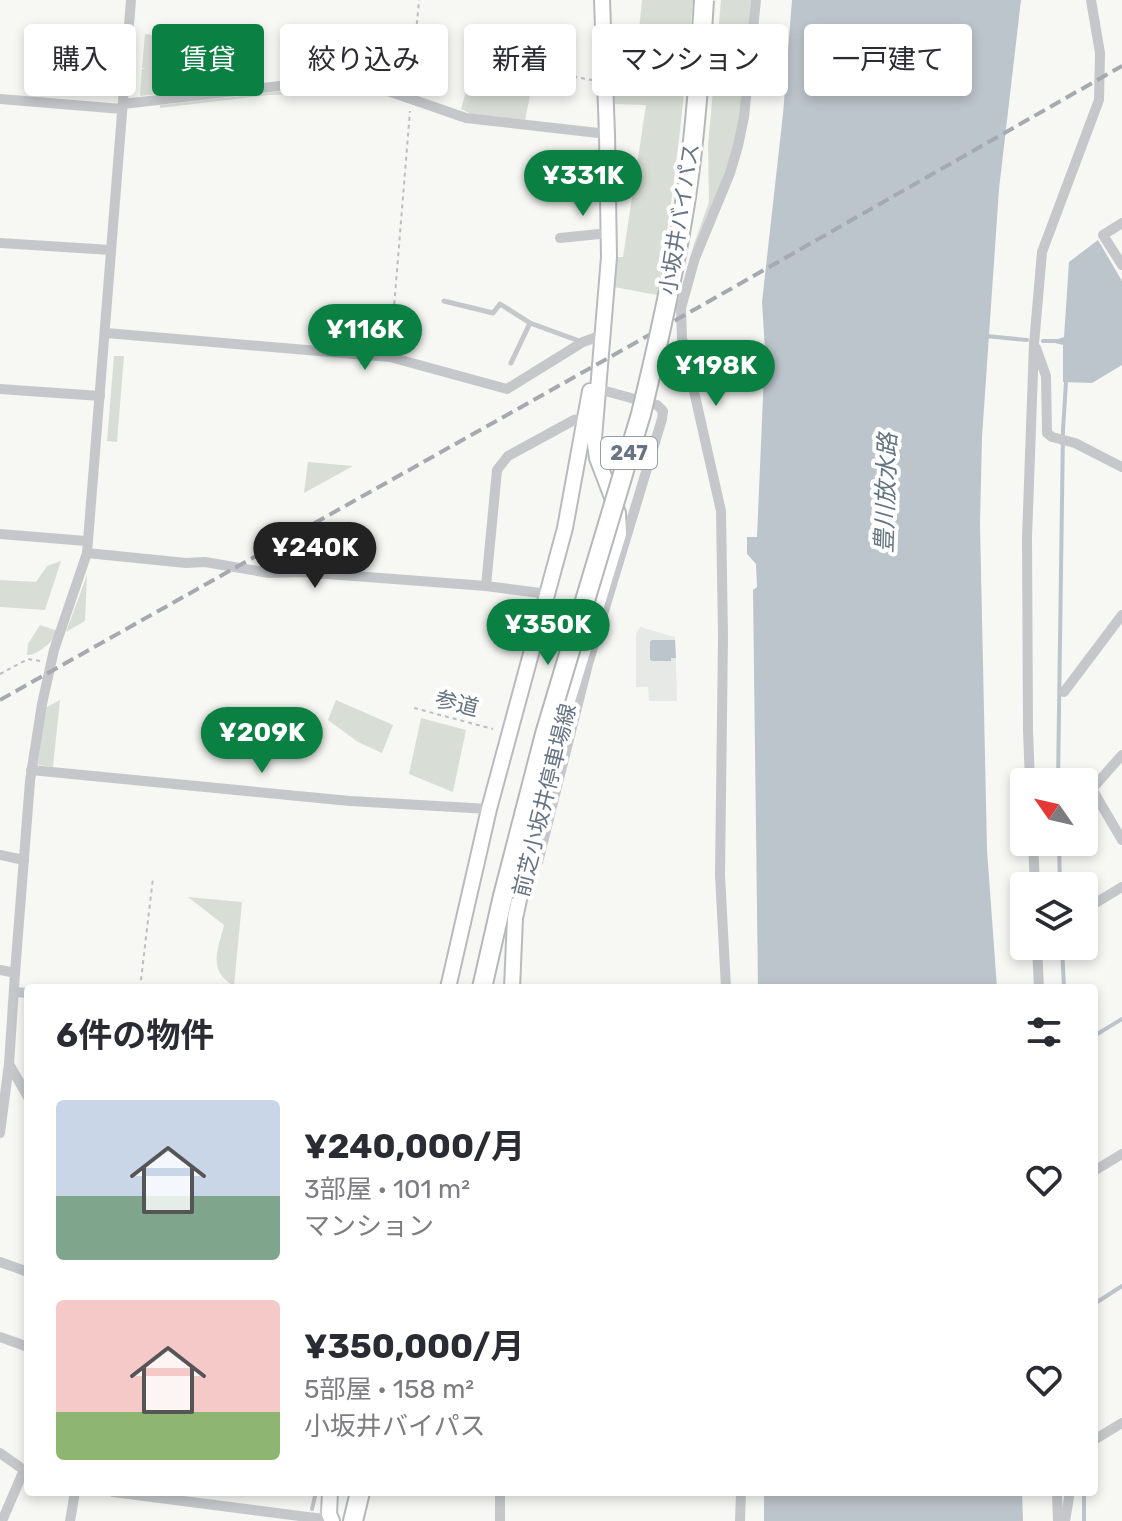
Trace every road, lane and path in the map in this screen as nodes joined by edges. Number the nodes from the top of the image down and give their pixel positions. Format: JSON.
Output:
{"nodes":[{"id":1,"x":131,"y":0,"type":"edge"},
{"id":2,"x":419,"y":0,"type":"edge"},
{"id":3,"x":704,"y":0,"type":"edge"},
{"id":4,"x":756,"y":0,"type":"edge"},
{"id":5,"x":1091,"y":0,"type":"edge"},
{"id":6,"x":599,"y":1,"type":"edge"},
{"id":7,"x":411,"y":98,"type":"junction"},
{"id":8,"x":0,"y":99,"type":"edge"},
{"id":9,"x":122,"y":106,"type":"junction"},
{"id":10,"x":607,"y":134,"type":"junction"},
{"id":11,"x":1122,"y":223,"type":"edge"},
{"id":12,"x":609,"y":233,"type":"junction"},
{"id":13,"x":560,"y":238,"type":"dead end"},
{"id":14,"x":0,"y":243,"type":"edge"},
{"id":15,"x":111,"y":250,"type":"junction"},
{"id":16,"x":1122,"y":265,"type":"edge"},
{"id":17,"x":444,"y":301,"type":"dead end"},
{"id":18,"x":530,"y":323,"type":"junction"},
{"id":19,"x":106,"y":333,"type":"junction"},
{"id":20,"x":602,"y":335,"type":"junction"},
{"id":21,"x":583,"y":342,"type":"junction"},
{"id":22,"x":1034,"y":344,"type":"junction"},
{"id":23,"x":390,"y":357,"type":"junction"},
{"id":24,"x":511,"y":363,"type":"dead end"},
{"id":25,"x":0,"y":389,"type":"edge"},
{"id":26,"x":598,"y":389,"type":"junction"},
{"id":27,"x":100,"y":396,"type":"junction"},
{"id":28,"x":585,"y":418,"type":"junction"},
{"id":29,"x":1122,"y":467,"type":"edge"},
{"id":30,"x":0,"y":534,"type":"edge"},
{"id":31,"x":86,"y":547,"type":"junction"},
{"id":32,"x":486,"y":586,"type":"junction"},
{"id":33,"x":548,"y":594,"type":"junction"},
{"id":34,"x":1122,"y":615,"type":"edge"},
{"id":35,"x":54,"y":650,"type":"junction"},
{"id":36,"x":0,"y":674,"type":"edge"},
{"id":37,"x":1064,"y":692,"type":"dead end"},
{"id":38,"x":414,"y":708,"type":"dead end"},
{"id":39,"x":493,"y":729,"type":"dead end"},
{"id":40,"x":1122,"y":755,"type":"edge"},
{"id":41,"x":1029,"y":768,"type":"edge"},
{"id":42,"x":31,"y":770,"type":"junction"},
{"id":43,"x":489,"y":809,"type":"junction"},
{"id":44,"x":1122,"y":840,"type":"edge"},
{"id":45,"x":0,"y":855,"type":"edge"},
{"id":46,"x":527,"y":859,"type":"junction"},
{"id":47,"x":24,"y":860,"type":"junction"},
{"id":48,"x":153,"y":878,"type":"dead end"},
{"id":49,"x":1122,"y":887,"type":"edge"},
{"id":50,"x":1098,"y":902,"type":"edge"},
{"id":51,"x":1038,"y":960,"type":"edge"},
{"id":52,"x":0,"y":970,"type":"edge"},
{"id":53,"x":15,"y":973,"type":"junction"},
{"id":54,"x":140,"y":984,"type":"edge"},
{"id":55,"x":449,"y":984,"type":"edge"},
{"id":56,"x":483,"y":984,"type":"edge"},
{"id":57,"x":512,"y":984,"type":"edge"},
{"id":58,"x":726,"y":984,"type":"edge"},
{"id":59,"x":1039,"y":984,"type":"edge"},
{"id":60,"x":15,"y":992,"type":"junction"},
{"id":61,"x":24,"y":993,"type":"edge"},
{"id":62,"x":9,"y":1064,"type":"junction"},
{"id":63,"x":3,"y":1086,"type":"edge"},
{"id":64,"x":24,"y":1090,"type":"edge"},
{"id":65,"x":0,"y":1133,"type":"edge"},
{"id":66,"x":1122,"y":1154,"type":"edge"},
{"id":67,"x":1098,"y":1169,"type":"edge"},
{"id":68,"x":0,"y":1262,"type":"edge"},
{"id":69,"x":24,"y":1271,"type":"edge"},
{"id":70,"x":0,"y":1337,"type":"edge"},
{"id":71,"x":24,"y":1346,"type":"edge"},
{"id":72,"x":1122,"y":1423,"type":"edge"},
{"id":73,"x":1098,"y":1438,"type":"edge"},
{"id":74,"x":0,"y":1453,"type":"edge"},
{"id":75,"x":74,"y":1496,"type":"edge"},
{"id":76,"x":144,"y":1496,"type":"edge"},
{"id":77,"x":330,"y":1496,"type":"edge"},
{"id":78,"x":330,"y":1496,"type":"edge"},
{"id":79,"x":359,"y":1496,"type":"edge"},
{"id":80,"x":500,"y":1496,"type":"edge"},
{"id":81,"x":741,"y":1496,"type":"edge"},
{"id":82,"x":1057,"y":1496,"type":"edge"},
{"id":83,"x":1069,"y":1496,"type":"edge"},
{"id":84,"x":2,"y":1521,"type":"edge"},
{"id":85,"x":70,"y":1521,"type":"edge"},
{"id":86,"x":332,"y":1521,"type":"edge"},
{"id":87,"x":353,"y":1521,"type":"edge"},
{"id":88,"x":500,"y":1521,"type":"edge"},
{"id":89,"x":740,"y":1521,"type":"edge"},
{"id":90,"x":1058,"y":1521,"type":"edge"},
{"id":91,"x":1065,"y":1521,"type":"edge"}],
"edges":[{"from":1,"to":9,"type":"street"},
{"from":2,"to":7,"type":"path"},
{"from":3,"to":56,"type":"highway","name":"小坂井バイパス","number":"247","bridge":true},
{"from":4,"to":58,"type":"street"},
{"from":5,"to":22,"type":"street"},
{"from":6,"to":10,"type":"main road","name":"前芝小坂井停車場線"},
{"from":7,"to":9,"type":"street"},
{"from":7,"to":10,"type":"street"},
{"from":7,"to":23,"type":"path"},
{"from":8,"to":9,"type":"street"},
{"from":9,"to":15,"type":"street"},
{"from":10,"to":12,"type":"main road","name":"前芝小坂井停車場線"},
{"from":11,"to":16,"type":"street"},
{"from":12,"to":13,"type":"street"},
{"from":12,"to":20,"type":"main road","name":"前芝小坂井停車場線"},
{"from":14,"to":15,"type":"street"},
{"from":15,"to":19,"type":"street"},
{"from":17,"to":18,"type":"lane"},
{"from":18,"to":21,"type":"lane"},
{"from":18,"to":24,"type":"lane"},
{"from":19,"to":23,"type":"street"},
{"from":19,"to":27,"type":"street"},
{"from":20,"to":21,"type":"street"},
{"from":20,"to":26,"type":"main road","name":"前芝小坂井停車場線"},
{"from":20,"to":28,"type":"main road","name":"前芝小坂井停車場線"},
{"from":21,"to":23,"type":"street"},
{"from":22,"to":29,"type":"street"},
{"from":22,"to":41,"type":"street"},
{"from":25,"to":27,"type":"street"},
{"from":26,"to":46,"type":"main road","name":"前芝小坂井停車場線"},
{"from":26,"to":46,"type":"street"},
{"from":27,"to":31,"type":"street"},
{"from":28,"to":32,"type":"street"},
{"from":28,"to":33,"type":"main road","name":"前芝小坂井停車場線"},
{"from":30,"to":31,"type":"street"},
{"from":31,"to":32,"type":"street"},
{"from":31,"to":35,"type":"street"},
{"from":32,"to":33,"type":"street"},
{"from":33,"to":43,"type":"main road","name":"前芝小坂井停車場線"},
{"from":34,"to":37,"type":"street"},
{"from":35,"to":36,"type":"path"},
{"from":35,"to":42,"type":"street"},
{"from":38,"to":39,"type":"path","name":"参道"},
{"from":40,"to":44,"type":"street"},
{"from":42,"to":43,"type":"street"},
{"from":42,"to":47,"type":"street"},
{"from":43,"to":55,"type":"main road","name":"前芝小坂井停車場線"},
{"from":45,"to":47,"type":"street"},
{"from":46,"to":57,"type":"main road","name":"前芝小坂井停車場線"},
{"from":47,"to":53,"type":"street"},
{"from":48,"to":54,"type":"path"},
{"from":49,"to":50,"type":"street"},
{"from":51,"to":59,"type":"street"},
{"from":52,"to":53,"type":"street"},
{"from":53,"to":60,"type":"street"},
{"from":60,"to":61,"type":"street"},
{"from":60,"to":62,"type":"street"},
{"from":62,"to":63,"type":"street"},
{"from":62,"to":64,"type":"street"},
{"from":63,"to":65,"type":"street"},
{"from":66,"to":67,"type":"street"},
{"from":68,"to":69,"type":"street"},
{"from":70,"to":71,"type":"street"},
{"from":72,"to":73,"type":"street"},
{"from":74,"to":84,"type":"street"},
{"from":75,"to":85,"type":"street"},
{"from":76,"to":77,"type":"street"},
{"from":78,"to":86,"type":"main road"},
{"from":79,"to":87,"type":"highway"},
{"from":80,"to":88,"type":"street"},
{"from":81,"to":89,"type":"street"},
{"from":82,"to":90,"type":"street"},
{"from":83,"to":91,"type":"street"}]}
